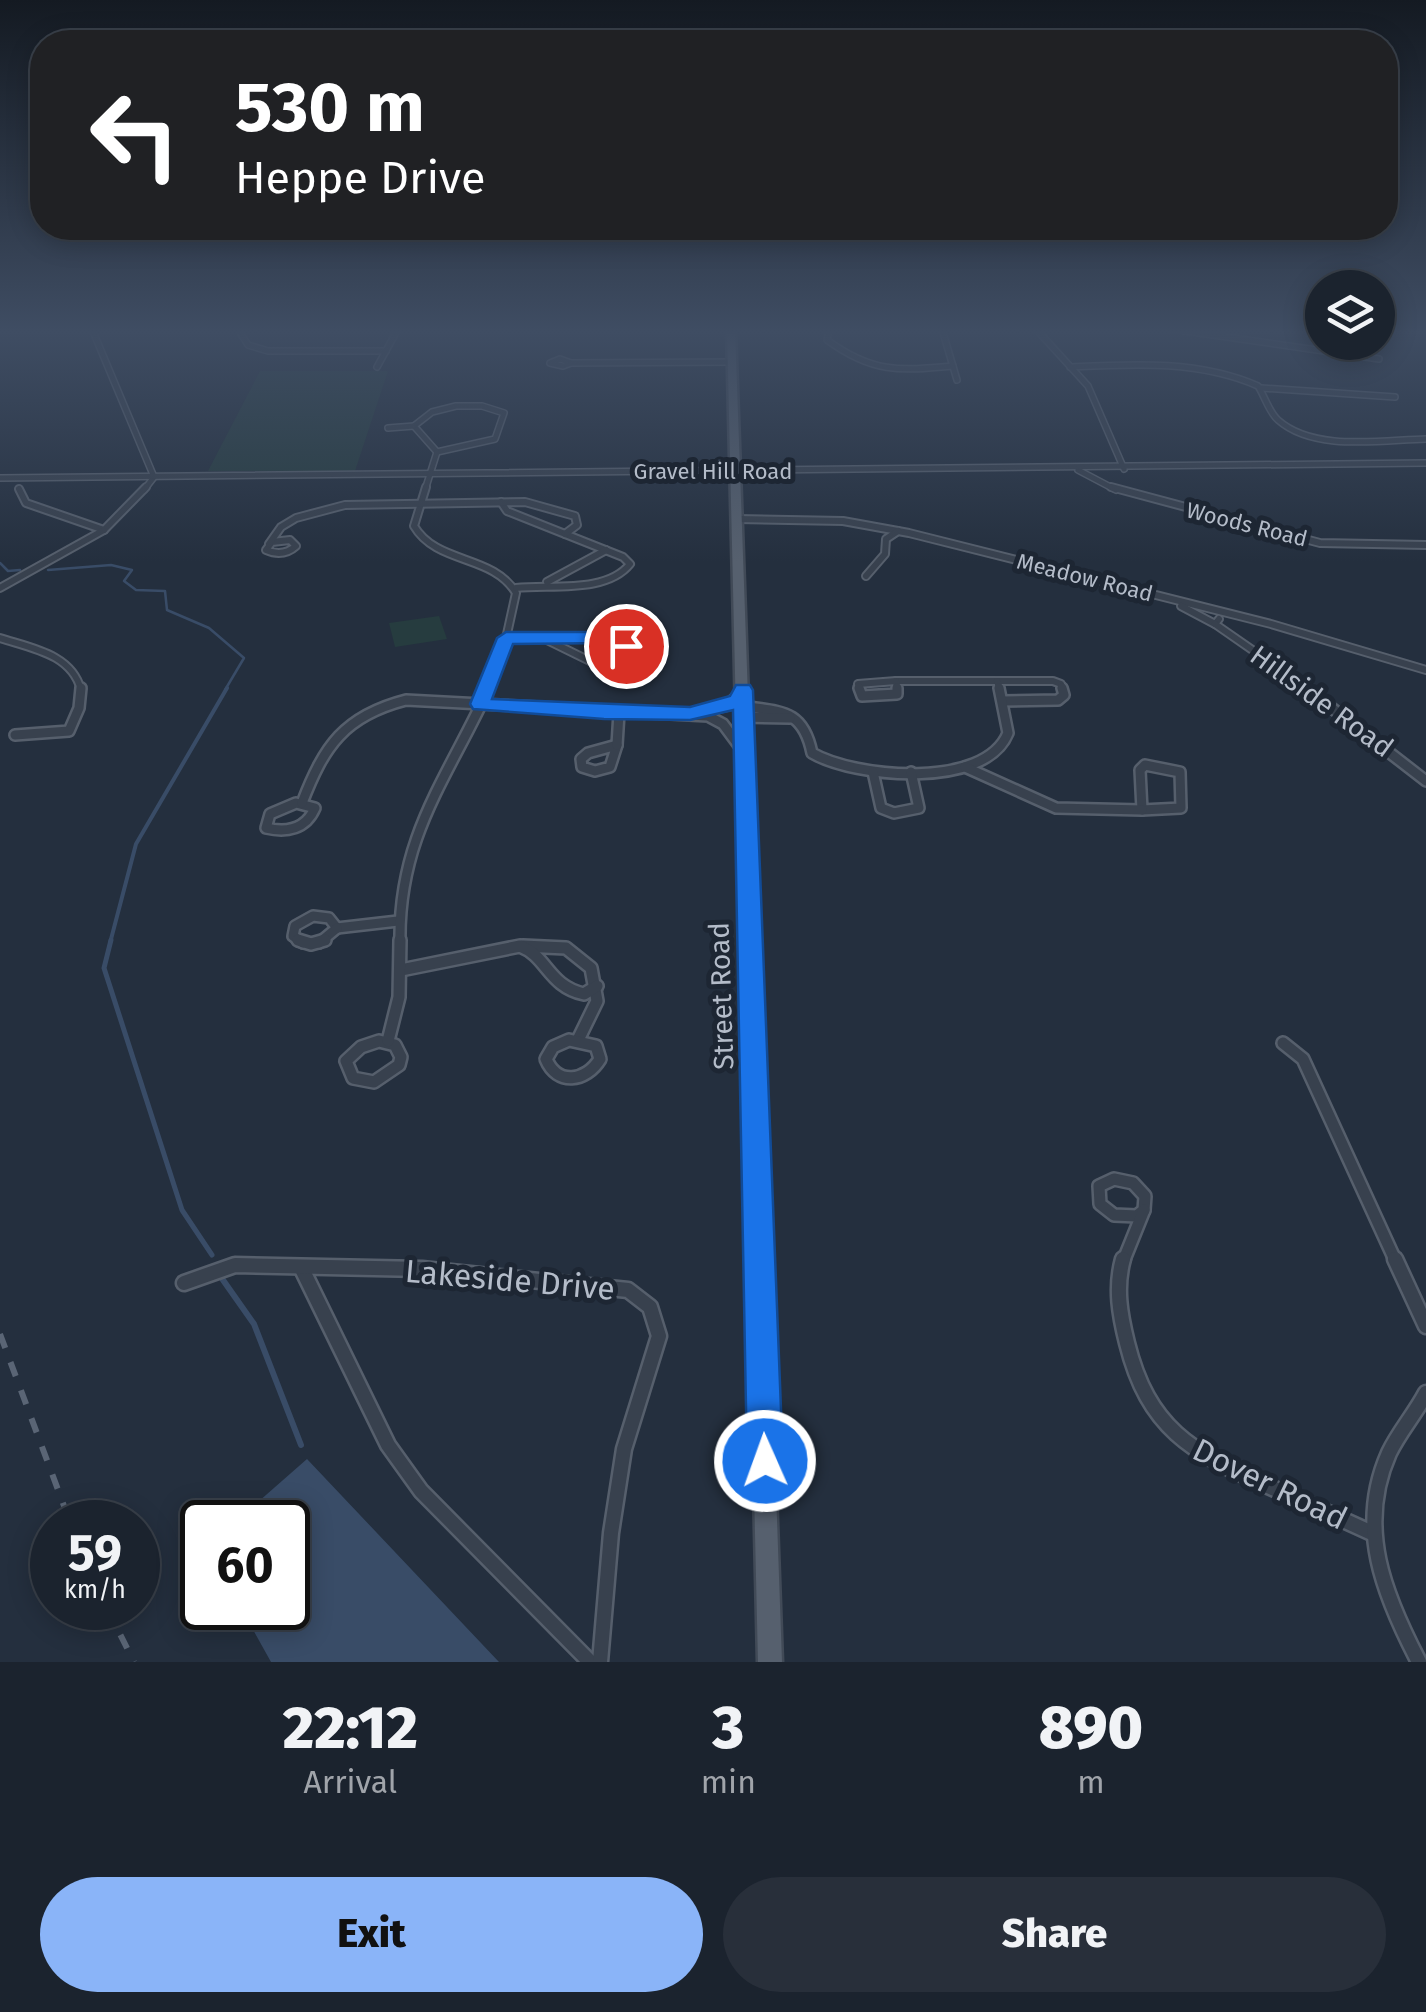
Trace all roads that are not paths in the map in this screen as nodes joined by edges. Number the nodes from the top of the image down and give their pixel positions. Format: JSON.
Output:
{"nodes":[{"id":1,"x":124,"y":407,"type":"edge"},
{"id":2,"x":734,"y":407,"type":"edge"},
{"id":3,"x":1098,"y":407,"type":"edge"},
{"id":4,"x":1270,"y":407,"type":"edge"},
{"id":5,"x":414,"y":426,"type":"junction"},
{"id":6,"x":388,"y":428,"type":"dead end"},
{"id":7,"x":1424,"y":440,"type":"edge"},
{"id":8,"x":438,"y":452,"type":"junction"},
{"id":9,"x":1426,"y":463,"type":"edge"},
{"id":10,"x":1124,"y":468,"type":"junction"},
{"id":11,"x":1075,"y":469,"type":"junction"},
{"id":12,"x":736,"y":470,"type":"junction"},
{"id":13,"x":432,"y":472,"type":"junction"},
{"id":14,"x":154,"y":477,"type":"junction"},
{"id":15,"x":0,"y":478,"type":"edge"},
{"id":16,"x":19,"y":489,"type":"dead end"},
{"id":17,"x":501,"y":502,"type":"junction"},
{"id":18,"x":420,"y":504,"type":"junction"},
{"id":19,"x":737,"y":519,"type":"junction"},
{"id":20,"x":104,"y":530,"type":"junction"},
{"id":21,"x":898,"y":531,"type":"junction"},
{"id":22,"x":565,"y":534,"type":"junction"},
{"id":23,"x":268,"y":544,"type":"dead end"},
{"id":24,"x":1426,"y":545,"type":"edge"},
{"id":25,"x":606,"y":550,"type":"junction"},
{"id":26,"x":866,"y":576,"type":"dead end"},
{"id":27,"x":544,"y":583,"type":"junction"},
{"id":28,"x":0,"y":588,"type":"edge"},
{"id":29,"x":516,"y":588,"type":"junction"},
{"id":30,"x":1165,"y":598,"type":"junction"},
{"id":31,"x":1236,"y":616,"type":"junction"},
{"id":32,"x":1215,"y":624,"type":"junction"},
{"id":33,"x":0,"y":638,"type":"edge"},
{"id":34,"x":506,"y":638,"type":"junction"},
{"id":35,"x":543,"y":638,"type":"junction"},
{"id":36,"x":1426,"y":670,"type":"edge"},
{"id":37,"x":896,"y":680,"type":"junction"},
{"id":38,"x":997,"y":680,"type":"junction"},
{"id":39,"x":1003,"y":701,"type":"junction"},
{"id":40,"x":480,"y":704,"type":"junction"},
{"id":41,"x":743,"y":704,"type":"junction"},
{"id":42,"x":619,"y":713,"type":"junction"},
{"id":43,"x":690,"y":714,"type":"junction"},
{"id":44,"x":15,"y":735,"type":"dead end"},
{"id":45,"x":617,"y":746,"type":"dead end"},
{"id":46,"x":744,"y":754,"type":"junction"},
{"id":47,"x":966,"y":767,"type":"junction"},
{"id":48,"x":874,"y":772,"type":"junction"},
{"id":49,"x":911,"y":772,"type":"junction"},
{"id":50,"x":1426,"y":781,"type":"edge"},
{"id":51,"x":302,"y":803,"type":"junction"},
{"id":52,"x":1142,"y":810,"type":"junction"},
{"id":53,"x":398,"y":921,"type":"junction"},
{"id":54,"x":336,"y":928,"type":"dead end"},
{"id":55,"x":520,"y":946,"type":"junction"},
{"id":56,"x":402,"y":970,"type":"junction"},
{"id":57,"x":592,"y":990,"type":"junction"},
{"id":58,"x":578,"y":1040,"type":"junction"},
{"id":59,"x":388,"y":1041,"type":"junction"},
{"id":60,"x":1283,"y":1044,"type":"dead end"},
{"id":61,"x":1144,"y":1210,"type":"dead end"},
{"id":62,"x":301,"y":1267,"type":"junction"},
{"id":63,"x":184,"y":1283,"type":"dead end"},
{"id":64,"x":1426,"y":1326,"type":"edge"},
{"id":65,"x":1426,"y":1393,"type":"edge"},
{"id":66,"x":1372,"y":1533,"type":"junction"},
{"id":67,"x":590,"y":1662,"type":"edge"},
{"id":68,"x":600,"y":1662,"type":"edge"},
{"id":69,"x":770,"y":1662,"type":"edge"},
{"id":70,"x":1419,"y":1662,"type":"edge"}],
"edges":[{"from":1,"to":14,"type":"street"},
{"from":2,"to":12,"type":"main road","name":"Street Road"},
{"from":3,"to":10,"type":"street"},
{"from":4,"to":7,"type":"street"},
{"from":5,"to":6,"type":"street"},
{"from":5,"to":8,"type":"street"},
{"from":5,"to":8,"type":"street"},
{"from":8,"to":13,"type":"street"},
{"from":9,"to":10,"type":"street","name":"Gravel Hill Road"},
{"from":10,"to":11,"type":"street","name":"Gravel Hill Road"},
{"from":11,"to":12,"type":"street","name":"Gravel Hill Road"},
{"from":11,"to":24,"type":"street","name":"Woods Road"},
{"from":12,"to":13,"type":"street","name":"Gravel Hill Road"},
{"from":12,"to":19,"type":"main road","name":"Street Road"},
{"from":13,"to":14,"type":"street","name":"Gravel Hill Road"},
{"from":13,"to":18,"type":"street"},
{"from":14,"to":15,"type":"street","name":"Gravel Hill Road"},
{"from":14,"to":20,"type":"street"},
{"from":16,"to":20,"type":"street"},
{"from":17,"to":18,"type":"street"},
{"from":17,"to":22,"type":"street"},
{"from":17,"to":22,"type":"street"},
{"from":18,"to":23,"type":"street"},
{"from":18,"to":29,"type":"street"},
{"from":19,"to":21,"type":"street","name":"Meadow Road"},
{"from":19,"to":41,"type":"main road","name":"Street Road"},
{"from":20,"to":28,"type":"street"},
{"from":21,"to":26,"type":"street"},
{"from":21,"to":30,"type":"street","name":"Meadow Road"},
{"from":22,"to":25,"type":"street"},
{"from":25,"to":27,"type":"street"},
{"from":25,"to":27,"type":"street"},
{"from":27,"to":29,"type":"street"},
{"from":29,"to":34,"type":"street"},
{"from":30,"to":31,"type":"street","name":"Meadow Road"},
{"from":30,"to":32,"type":"street","name":"Hillside Road"},
{"from":31,"to":32,"type":"street","name":"Hillside Road"},
{"from":31,"to":36,"type":"street","name":"Meadow Road"},
{"from":32,"to":50,"type":"street","name":"Hillside Road"},
{"from":33,"to":44,"type":"street"},
{"from":34,"to":35,"type":"street"},
{"from":34,"to":40,"type":"street"},
{"from":35,"to":35,"type":"street"},
{"from":37,"to":37,"type":"street"},
{"from":37,"to":38,"type":"street"},
{"from":38,"to":39,"type":"street"},
{"from":38,"to":39,"type":"street"},
{"from":39,"to":47,"type":"street"},
{"from":40,"to":42,"type":"street"},
{"from":40,"to":51,"type":"street"},
{"from":40,"to":53,"type":"street"},
{"from":41,"to":43,"type":"street"},
{"from":41,"to":46,"type":"main road","name":"Street Road"},
{"from":41,"to":48,"type":"street"},
{"from":42,"to":43,"type":"street"},
{"from":42,"to":45,"type":"street"},
{"from":43,"to":46,"type":"street"},
{"from":46,"to":69,"type":"main road","name":"Street Road"},
{"from":47,"to":49,"type":"street"},
{"from":47,"to":52,"type":"street"},
{"from":48,"to":49,"type":"street"},
{"from":48,"to":49,"type":"street"},
{"from":51,"to":51,"type":"street"},
{"from":52,"to":52,"type":"street"},
{"from":53,"to":54,"type":"street"},
{"from":53,"to":56,"type":"street"},
{"from":55,"to":56,"type":"street"},
{"from":55,"to":57,"type":"street"},
{"from":55,"to":57,"type":"street"},
{"from":56,"to":59,"type":"street"},
{"from":57,"to":58,"type":"street"},
{"from":58,"to":58,"type":"street"},
{"from":59,"to":59,"type":"street"},
{"from":60,"to":64,"type":"street"},
{"from":61,"to":66,"type":"street","name":"Dover Road"},
{"from":62,"to":63,"type":"street","name":"Lakeside Drive"},
{"from":62,"to":67,"type":"street"},
{"from":62,"to":68,"type":"street","name":"Lakeside Drive"},
{"from":65,"to":66,"type":"street"},
{"from":66,"to":70,"type":"street"}]}
